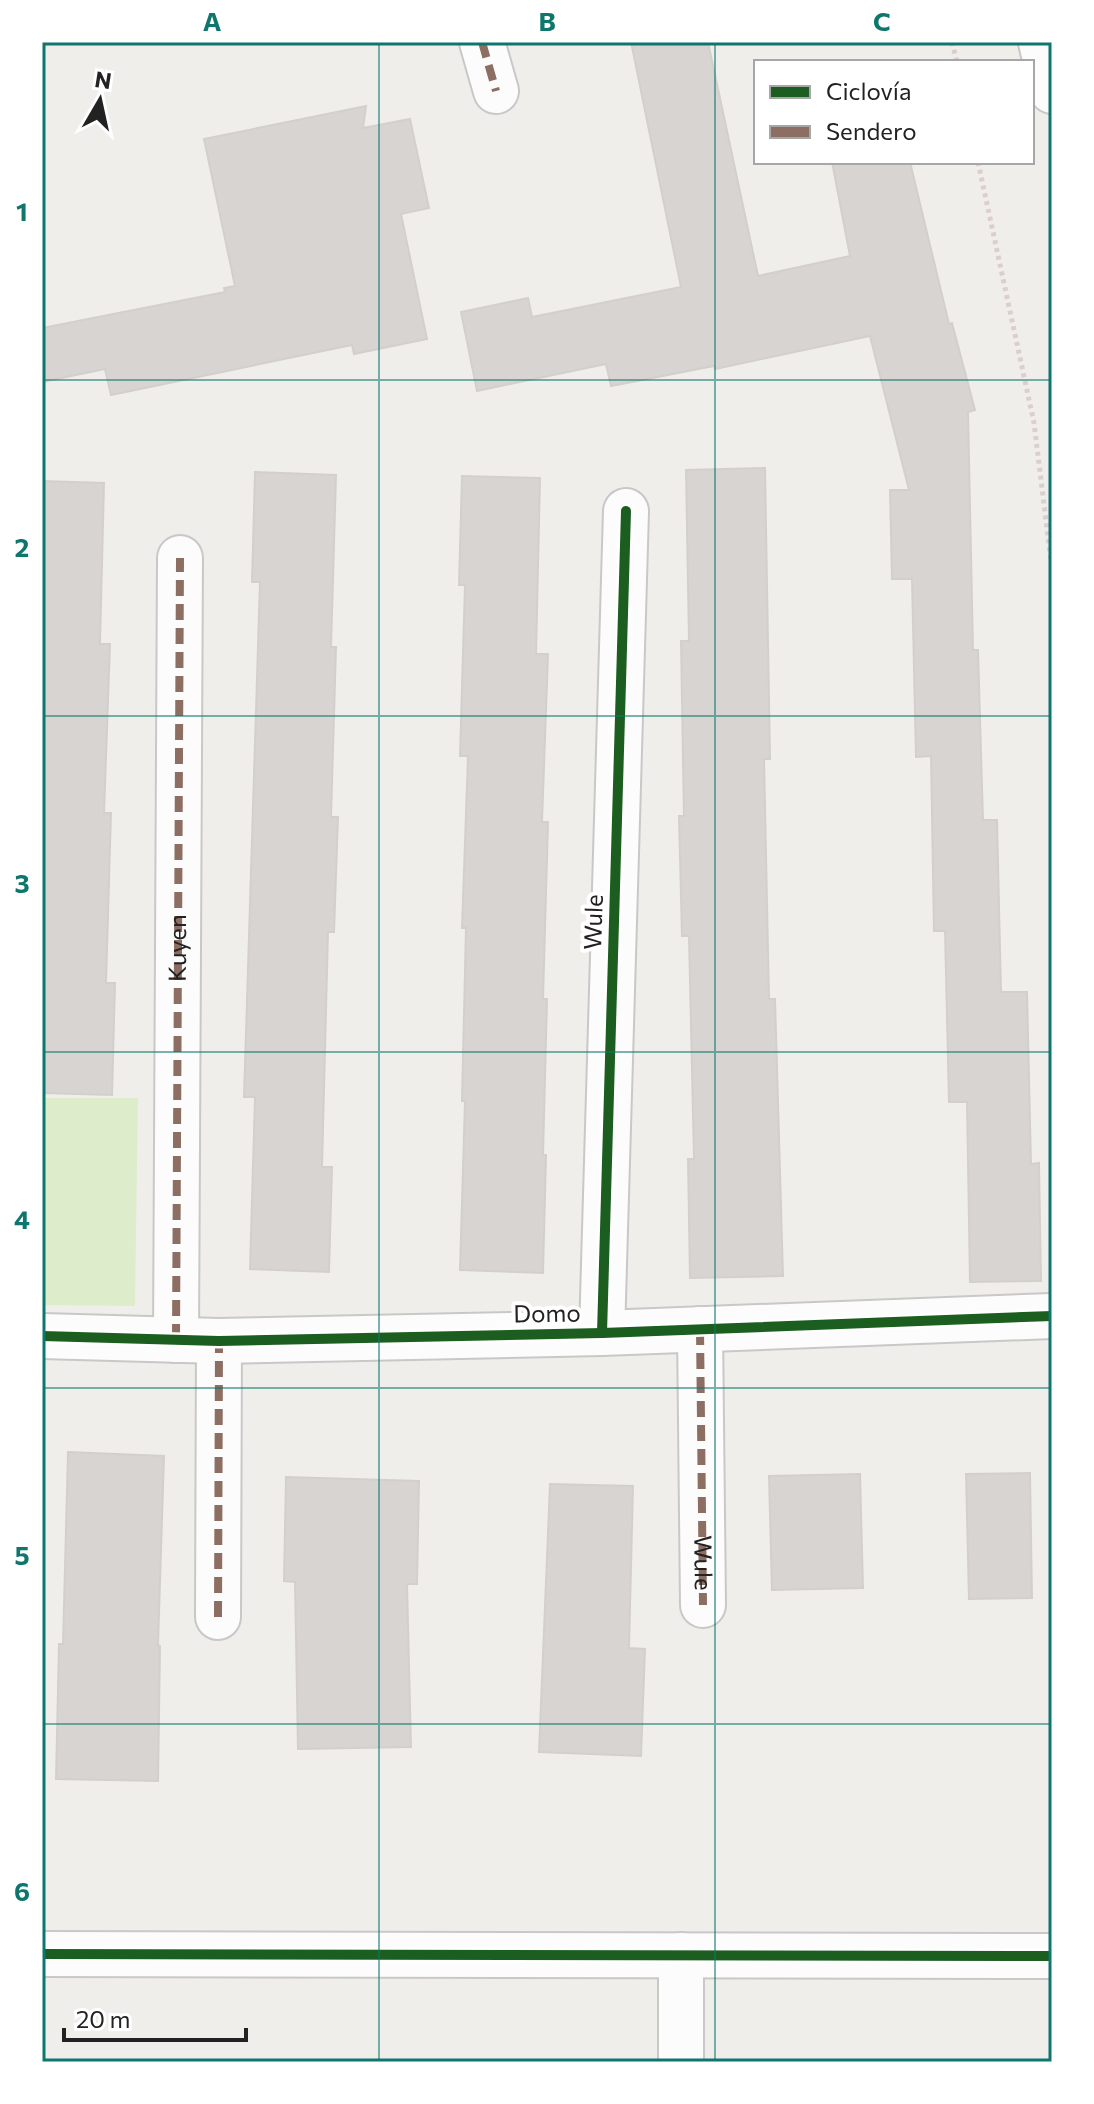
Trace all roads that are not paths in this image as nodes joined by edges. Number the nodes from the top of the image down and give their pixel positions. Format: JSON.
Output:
{"nodes":[{"id":1,"x":482,"y":42,"type":"edge"},
{"id":2,"x":1041,"y":42,"type":"edge"},
{"id":3,"x":496,"y":91,"type":"dead end"},
{"id":4,"x":1052,"y":91,"type":"edge"},
{"id":5,"x":626,"y":511,"type":"dead end"},
{"id":6,"x":180,"y":558,"type":"dead end"},
{"id":7,"x":1052,"y":1316,"type":"edge"},
{"id":8,"x":700,"y":1329,"type":"junction"},
{"id":9,"x":602,"y":1333,"type":"junction"},
{"id":10,"x":42,"y":1336,"type":"edge"},
{"id":11,"x":176,"y":1340,"type":"junction"},
{"id":12,"x":219,"y":1341,"type":"junction"},
{"id":13,"x":703,"y":1605,"type":"dead end"},
{"id":14,"x":218,"y":1617,"type":"dead end"},
{"id":15,"x":42,"y":1954,"type":"edge"},
{"id":16,"x":681,"y":1955,"type":"junction"},
{"id":17,"x":1052,"y":1956,"type":"edge"},
{"id":18,"x":681,"y":2062,"type":"edge"}],
"edges":[{"from":1,"to":3,"type":"street"},
{"from":2,"to":4,"type":"street"},
{"from":5,"to":9,"type":"street","name":"Wule"},
{"from":6,"to":11,"type":"street","name":"Kuyen"},
{"from":7,"to":8,"type":"street","name":"Domo"},
{"from":8,"to":9,"type":"street","name":"Domo"},
{"from":8,"to":13,"type":"street","name":"Wule"},
{"from":9,"to":12,"type":"street","name":"Domo"},
{"from":10,"to":11,"type":"street","name":"Domo"},
{"from":11,"to":12,"type":"street","name":"Domo"},
{"from":12,"to":14,"type":"street"},
{"from":15,"to":16,"type":"street"},
{"from":16,"to":17,"type":"street"},
{"from":16,"to":18,"type":"street"}]}
